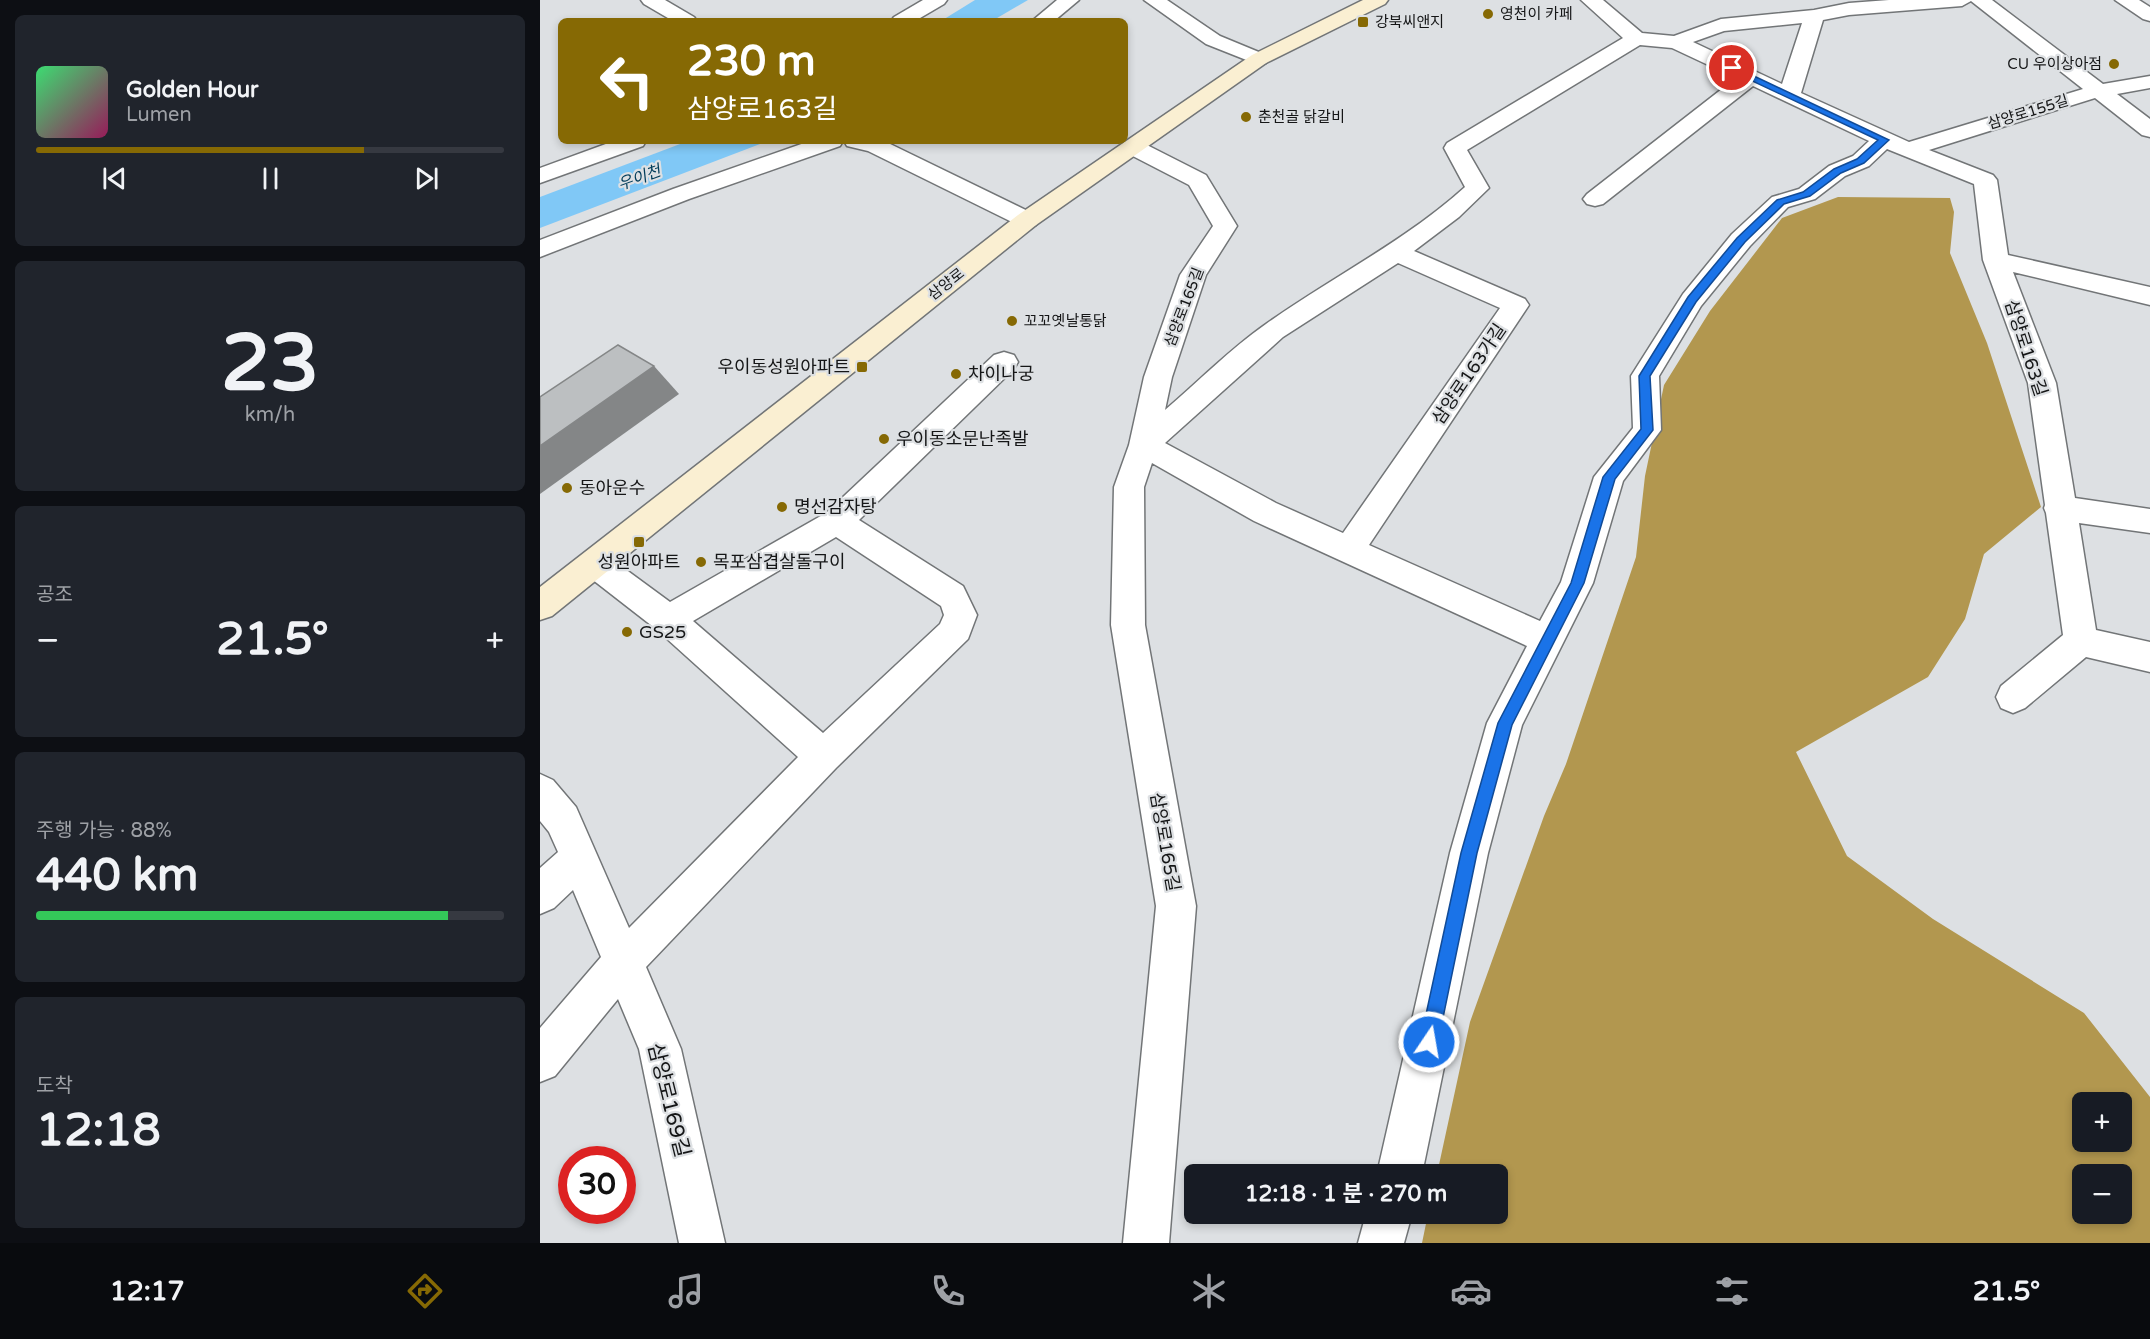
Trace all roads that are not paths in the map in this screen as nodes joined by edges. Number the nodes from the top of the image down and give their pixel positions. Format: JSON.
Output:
{"nodes":[{"id":1,"x":651,"y":0,"type":"edge"},
{"id":2,"x":937,"y":0,"type":"edge"},
{"id":3,"x":1069,"y":0,"type":"edge"},
{"id":4,"x":1154,"y":0,"type":"edge"},
{"id":5,"x":1378,"y":0,"type":"edge"},
{"id":6,"x":1591,"y":0,"type":"edge"},
{"id":7,"x":1962,"y":0,"type":"edge"},
{"id":8,"x":1980,"y":0,"type":"edge"},
{"id":9,"x":2125,"y":0,"type":"edge"},
{"id":10,"x":1895,"y":2,"type":"edge"},
{"id":11,"x":2150,"y":15,"type":"edge"},
{"id":12,"x":1814,"y":16,"type":"junction"},
{"id":13,"x":682,"y":18,"type":"edge"},
{"id":14,"x":906,"y":18,"type":"edge"},
{"id":15,"x":1046,"y":18,"type":"edge"},
{"id":16,"x":1636,"y":39,"type":"junction"},
{"id":17,"x":1676,"y":42,"type":"junction"},
{"id":18,"x":1259,"y":59,"type":"junction"},
{"id":19,"x":1751,"y":77,"type":"junction"},
{"id":20,"x":2150,"y":82,"type":"edge"},
{"id":21,"x":2097,"y":91,"type":"junction"},
{"id":22,"x":1790,"y":94,"type":"junction"},
{"id":23,"x":2150,"y":130,"type":"edge"},
{"id":24,"x":627,"y":144,"type":"edge"},
{"id":25,"x":823,"y":144,"type":"edge"},
{"id":26,"x":868,"y":144,"type":"edge"},
{"id":27,"x":1896,"y":145,"type":"junction"},
{"id":28,"x":1133,"y":147,"type":"junction"},
{"id":29,"x":540,"y":176,"type":"edge"},
{"id":30,"x":1595,"y":199,"type":"dead end"},
{"id":31,"x":1027,"y":220,"type":"junction"},
{"id":32,"x":540,"y":249,"type":"edge"},
{"id":33,"x":1396,"y":253,"type":"junction"},
{"id":34,"x":1996,"y":260,"type":"junction"},
{"id":35,"x":2150,"y":296,"type":"edge"},
{"id":36,"x":1004,"y":362,"type":"dead end"},
{"id":37,"x":1144,"y":446,"type":"junction"},
{"id":38,"x":2060,"y":508,"type":"junction"},
{"id":39,"x":2150,"y":521,"type":"edge"},
{"id":40,"x":837,"y":522,"type":"junction"},
{"id":41,"x":1348,"y":551,"type":"junction"},
{"id":42,"x":595,"y":564,"type":"junction"},
{"id":43,"x":540,"y":606,"type":"edge"},
{"id":44,"x":668,"y":620,"type":"junction"},
{"id":45,"x":1548,"y":640,"type":"junction"},
{"id":46,"x":2081,"y":641,"type":"junction"},
{"id":47,"x":2150,"y":657,"type":"edge"},
{"id":48,"x":2013,"y":697,"type":"dead end"},
{"id":49,"x":823,"y":756,"type":"junction"},
{"id":50,"x":540,"y":792,"type":"edge"},
{"id":51,"x":579,"y":859,"type":"junction"},
{"id":52,"x":540,"y":894,"type":"edge"},
{"id":53,"x":623,"y":962,"type":"junction"},
{"id":54,"x":540,"y":1061,"type":"edge"},
{"id":55,"x":1402,"y":1164,"type":"edge"},
{"id":56,"x":1386,"y":1224,"type":"edge"},
{"id":57,"x":702,"y":1243,"type":"edge"},
{"id":58,"x":1146,"y":1243,"type":"edge"},
{"id":59,"x":1381,"y":1243,"type":"edge"}],
"edges":[{"from":1,"to":13,"type":"street"},
{"from":2,"to":14,"type":"street"},
{"from":3,"to":15,"type":"street"},
{"from":4,"to":18,"type":"street"},
{"from":5,"to":18,"type":"main road","name":"삼양로"},
{"from":6,"to":16,"type":"street"},
{"from":7,"to":10,"type":"street","name":"삼양로163길"},
{"from":8,"to":21,"type":"street"},
{"from":9,"to":11,"type":"street"},
{"from":10,"to":12,"type":"street","name":"삼양로163길"},
{"from":12,"to":17,"type":"street","name":"삼양로163길"},
{"from":12,"to":22,"type":"street"},
{"from":16,"to":17,"type":"street","name":"삼양로163길"},
{"from":16,"to":33,"type":"street"},
{"from":17,"to":19,"type":"street","name":"삼양로163길"},
{"from":18,"to":28,"type":"main road","name":"삼양로"},
{"from":19,"to":22,"type":"street","name":"삼양로163길"},
{"from":19,"to":30,"type":"street"},
{"from":20,"to":21,"type":"street","name":"삼양로155길"},
{"from":21,"to":23,"type":"street"},
{"from":21,"to":27,"type":"street","name":"삼양로155길"},
{"from":22,"to":27,"type":"street","name":"삼양로163길"},
{"from":24,"to":29,"type":"street"},
{"from":25,"to":32,"type":"street"},
{"from":26,"to":31,"type":"street"},
{"from":27,"to":34,"type":"street","name":"삼양로163길"},
{"from":27,"to":45,"type":"street"},
{"from":28,"to":31,"type":"main road","name":"삼양로"},
{"from":28,"to":37,"type":"street","name":"삼양로165길"},
{"from":31,"to":42,"type":"main road","name":"삼양로"},
{"from":33,"to":37,"type":"street"},
{"from":33,"to":41,"type":"street","name":"삼양로163가길"},
{"from":34,"to":35,"type":"street"},
{"from":34,"to":38,"type":"street","name":"삼양로163길"},
{"from":36,"to":40,"type":"street"},
{"from":37,"to":41,"type":"street"},
{"from":37,"to":58,"type":"street","name":"삼양로165길"},
{"from":38,"to":39,"type":"street"},
{"from":38,"to":46,"type":"street","name":"삼양로163길"},
{"from":40,"to":44,"type":"street"},
{"from":40,"to":49,"type":"street"},
{"from":41,"to":45,"type":"street"},
{"from":42,"to":43,"type":"main road","name":"삼양로"},
{"from":42,"to":44,"type":"street"},
{"from":44,"to":49,"type":"street"},
{"from":45,"to":55,"type":"street"},
{"from":46,"to":47,"type":"street"},
{"from":46,"to":48,"type":"street"},
{"from":49,"to":53,"type":"street"},
{"from":50,"to":51,"type":"street","name":"삼양로169길"},
{"from":51,"to":52,"type":"street"},
{"from":51,"to":53,"type":"street","name":"삼양로169길"},
{"from":53,"to":54,"type":"street"},
{"from":53,"to":57,"type":"street","name":"삼양로169길"},
{"from":56,"to":59,"type":"street"}]}
